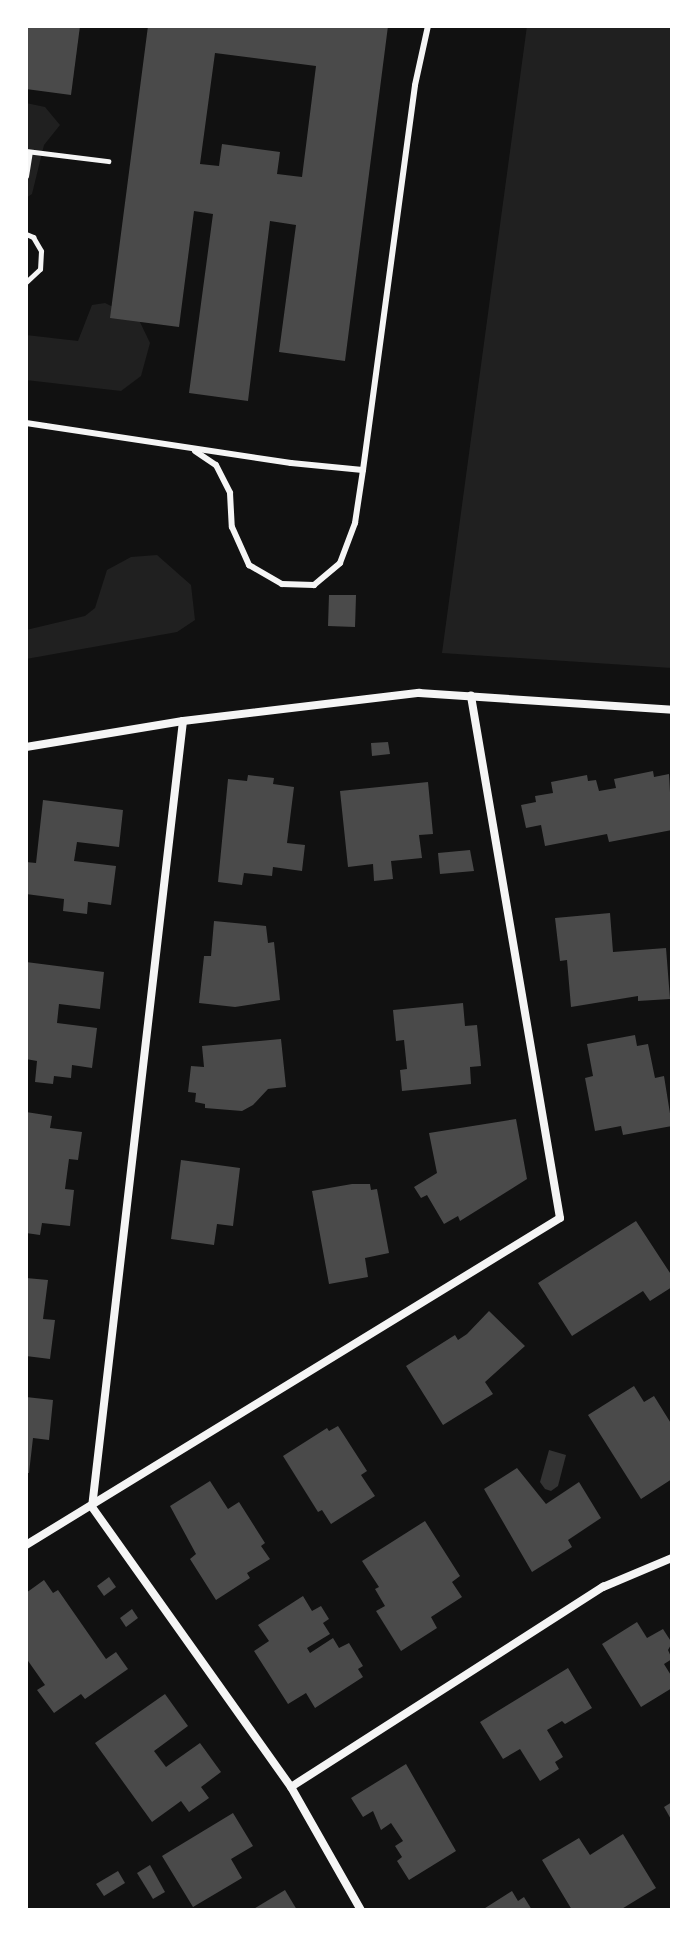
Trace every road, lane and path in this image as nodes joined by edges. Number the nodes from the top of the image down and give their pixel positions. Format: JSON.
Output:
{"nodes":[{"id":1,"x":428,"y":26,"type":"edge"},
{"id":2,"x":28,"y":151,"type":"edge"},
{"id":3,"x":108,"y":161,"type":"dead end"},
{"id":4,"x":26,"y":176,"type":"edge"},
{"id":5,"x":26,"y":234,"type":"edge"},
{"id":6,"x":26,"y":282,"type":"edge"},
{"id":7,"x":26,"y":423,"type":"edge"},
{"id":8,"x":192,"y":449,"type":"junction"},
{"id":9,"x":363,"y":470,"type":"junction"},
{"id":10,"x":471,"y":696,"type":"junction"},
{"id":11,"x":672,"y":710,"type":"edge"},
{"id":12,"x":183,"y":721,"type":"junction"},
{"id":13,"x":26,"y":747,"type":"edge"},
{"id":14,"x":92,"y":1507,"type":"junction"},
{"id":15,"x":26,"y":1545,"type":"edge"},
{"id":16,"x":672,"y":1558,"type":"edge"},
{"id":17,"x":291,"y":1787,"type":"junction"},
{"id":18,"x":361,"y":1910,"type":"edge"}],
"edges":[{"from":1,"to":9,"type":"lane"},
{"from":2,"to":3,"type":"path"},
{"from":2,"to":4,"type":"path"},
{"from":5,"to":6,"type":"path"},
{"from":7,"to":8,"type":"lane"},
{"from":8,"to":9,"type":"lane"},
{"from":8,"to":9,"type":"lane"},
{"from":10,"to":11,"type":"street"},
{"from":10,"to":12,"type":"street"},
{"from":10,"to":14,"type":"street"},
{"from":12,"to":13,"type":"street"},
{"from":12,"to":14,"type":"street"},
{"from":14,"to":15,"type":"street"},
{"from":14,"to":17,"type":"street"},
{"from":16,"to":17,"type":"street"},
{"from":17,"to":18,"type":"street"}]}
